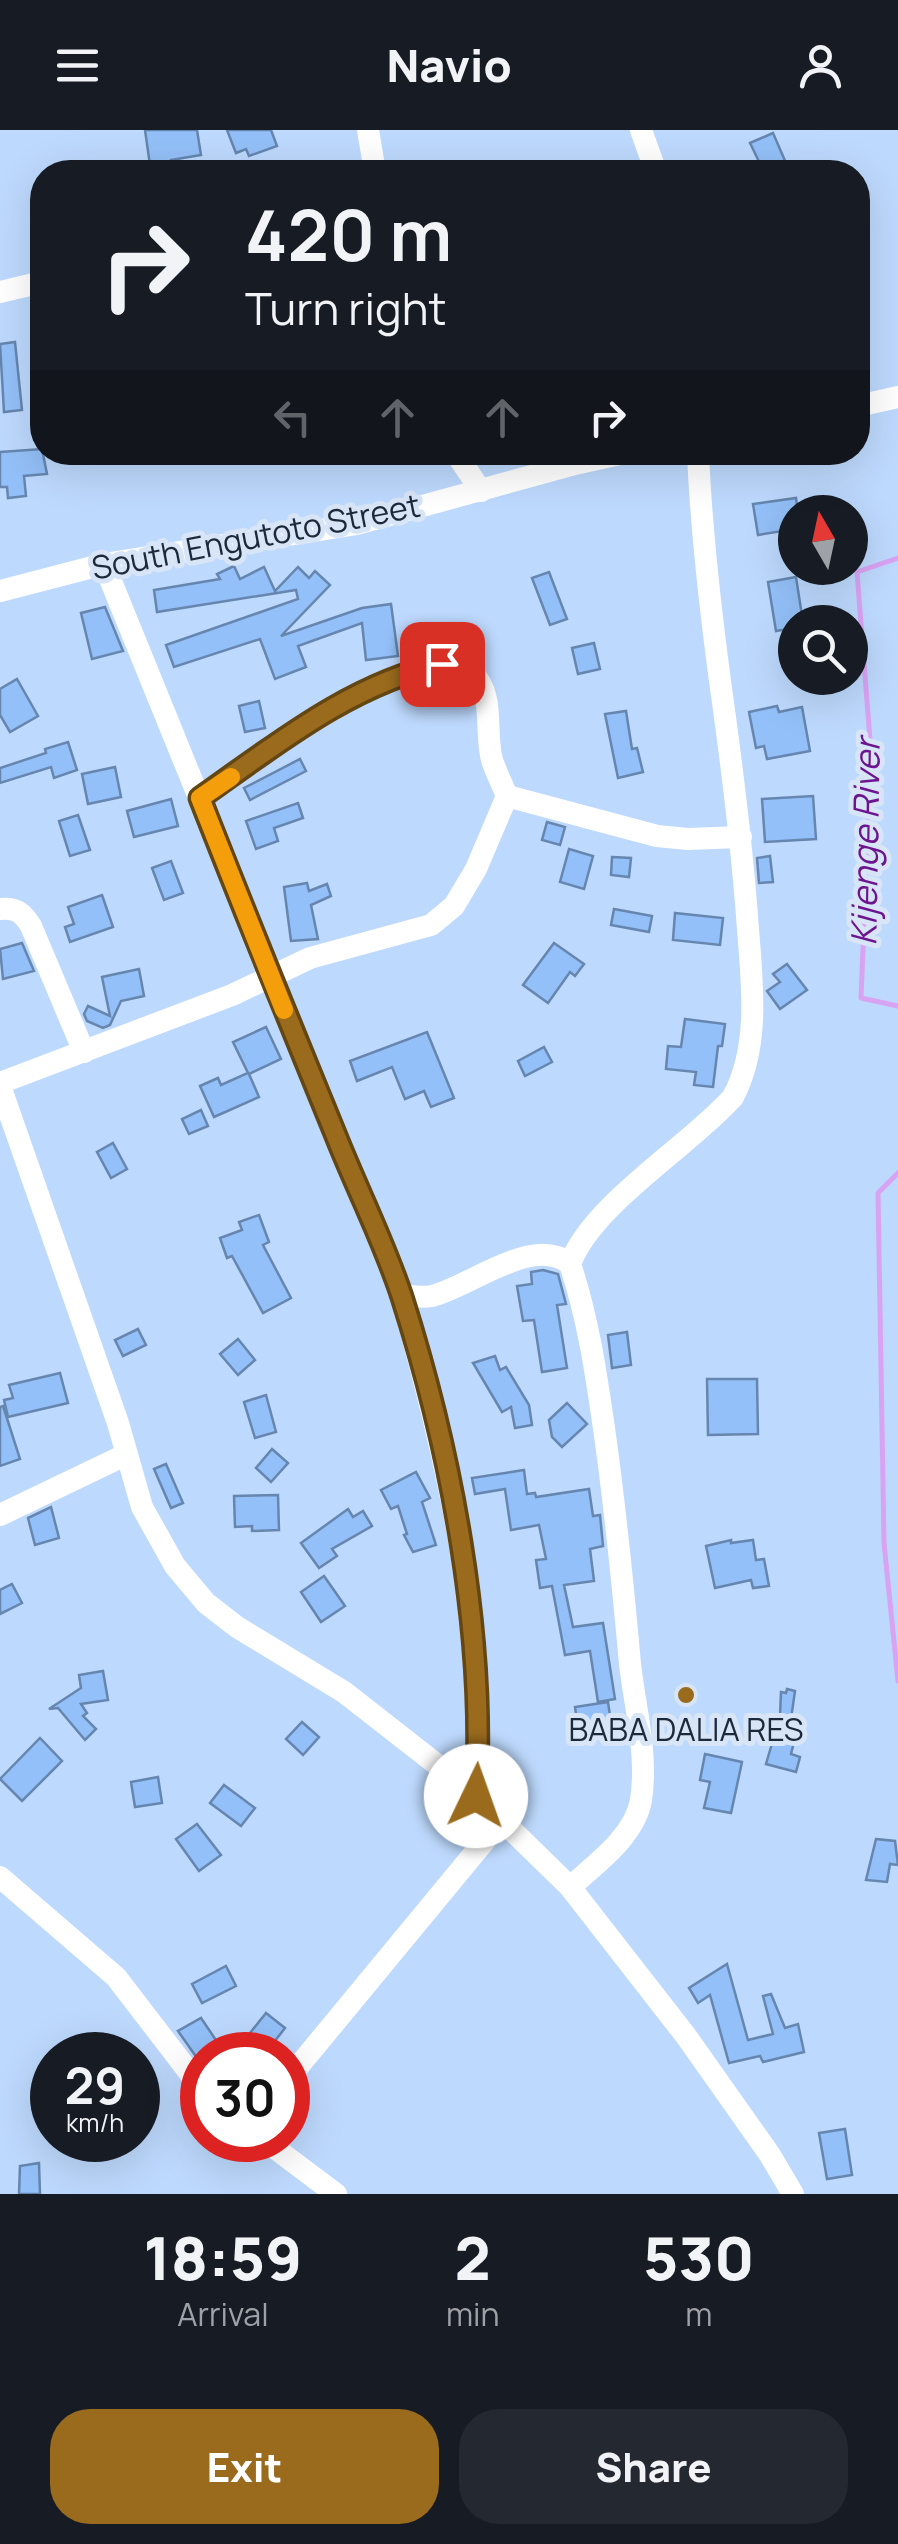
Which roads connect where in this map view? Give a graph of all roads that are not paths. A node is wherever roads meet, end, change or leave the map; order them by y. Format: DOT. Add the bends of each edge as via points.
graph roads {
  1 [pos="368,130"];
  2 [pos="642,130"];
  3 [pos="373,160"];
  4 [pos="652,160"];
  5 [pos="30,283"];
  6 [pos="1,287"];
  7 [pos="898,397"];
  8 [pos="870,403"];
  9 [pos="464,465"];
  10 [pos="571,465"];
  11 [pos="699,465"];
  12 [pos="480,491"];
  13 [pos="104,564"];
  14 [pos="0,591"];
  15 [pos="507,796"];
  16 [pos="200,798"];
  17 [pos="741,836"];
  18 [pos="0,909"];
  19 [pos="271,978"];
  20 [pos="84,1052"];
  21 [pos="0,1084"];
  22 [pos="570,1264"];
  23 [pos="401,1295"];
  24 [pos="125,1455"];
  25 [pos="0,1515"];
  26 [pos="476,1796"];
  27 [pos="501,1821"];
  28 [pos="0,1877"];
  29 [pos="570,1887"];
  30 [pos="310,2052"];
  31 [pos="180,2060"];
  32 [pos="291,2162"];
  33 [pos="328,2192"];
  34 [pos="793,2194"];
  1 -- 3 [label="street"];
  2 -- 4 [label="street"];
  5 -- 6 [label="street"];
  7 -- 8 [label="street"];
  9 -- 12 [label="street"];
  10 -- 12 [label="street, South Engutoto Street"];
  11 -- 17 [label="street"];
  12 -- 13 [label="street, South Engutoto Street" via="357,524"];
  13 -- 14 [label="street, South Engutoto Street"];
  13 -- 16 [label="street"];
  15 -- 16 [label="street" via="492,759 485,694 473,674 442,664 374,686"];
  15 -- 17 [label="street" via="657,836"];
  15 -- 19 [label="street" via="476,870 446,914 424,928 302,961"];
  16 -- 19 [label="street"];
  17 -- 22 [label="street" via="752,990 739,1086 606,1214"];
  18 -- 20 [label="street" via="13,909 31,926"];
  19 -- 20 [label="street"];
  19 -- 23 [label="street"];
  20 -- 21 [label="street"];
  21 -- 24 [label="street"];
  22 -- 23 [label="street" via="547,1253 431,1296"];
  22 -- 29 [label="street" via="586,1320 616,1514 642,1781 632,1824"];
  23 -- 26 [label="street" via="458,1522 480,1735"];
  24 -- 25 [label="street"];
  24 -- 26 [label="street" via="157,1539 206,1603 344,1692"];
  26 -- 27 [label="street"];
  27 -- 29 [label="street"];
  27 -- 30 [label="street"];
  28 -- 31 [label="street" via="116,1977"];
  29 -- 34 [label="street" via="686,2036"];
  32 -- 33 [label="street"];
}
